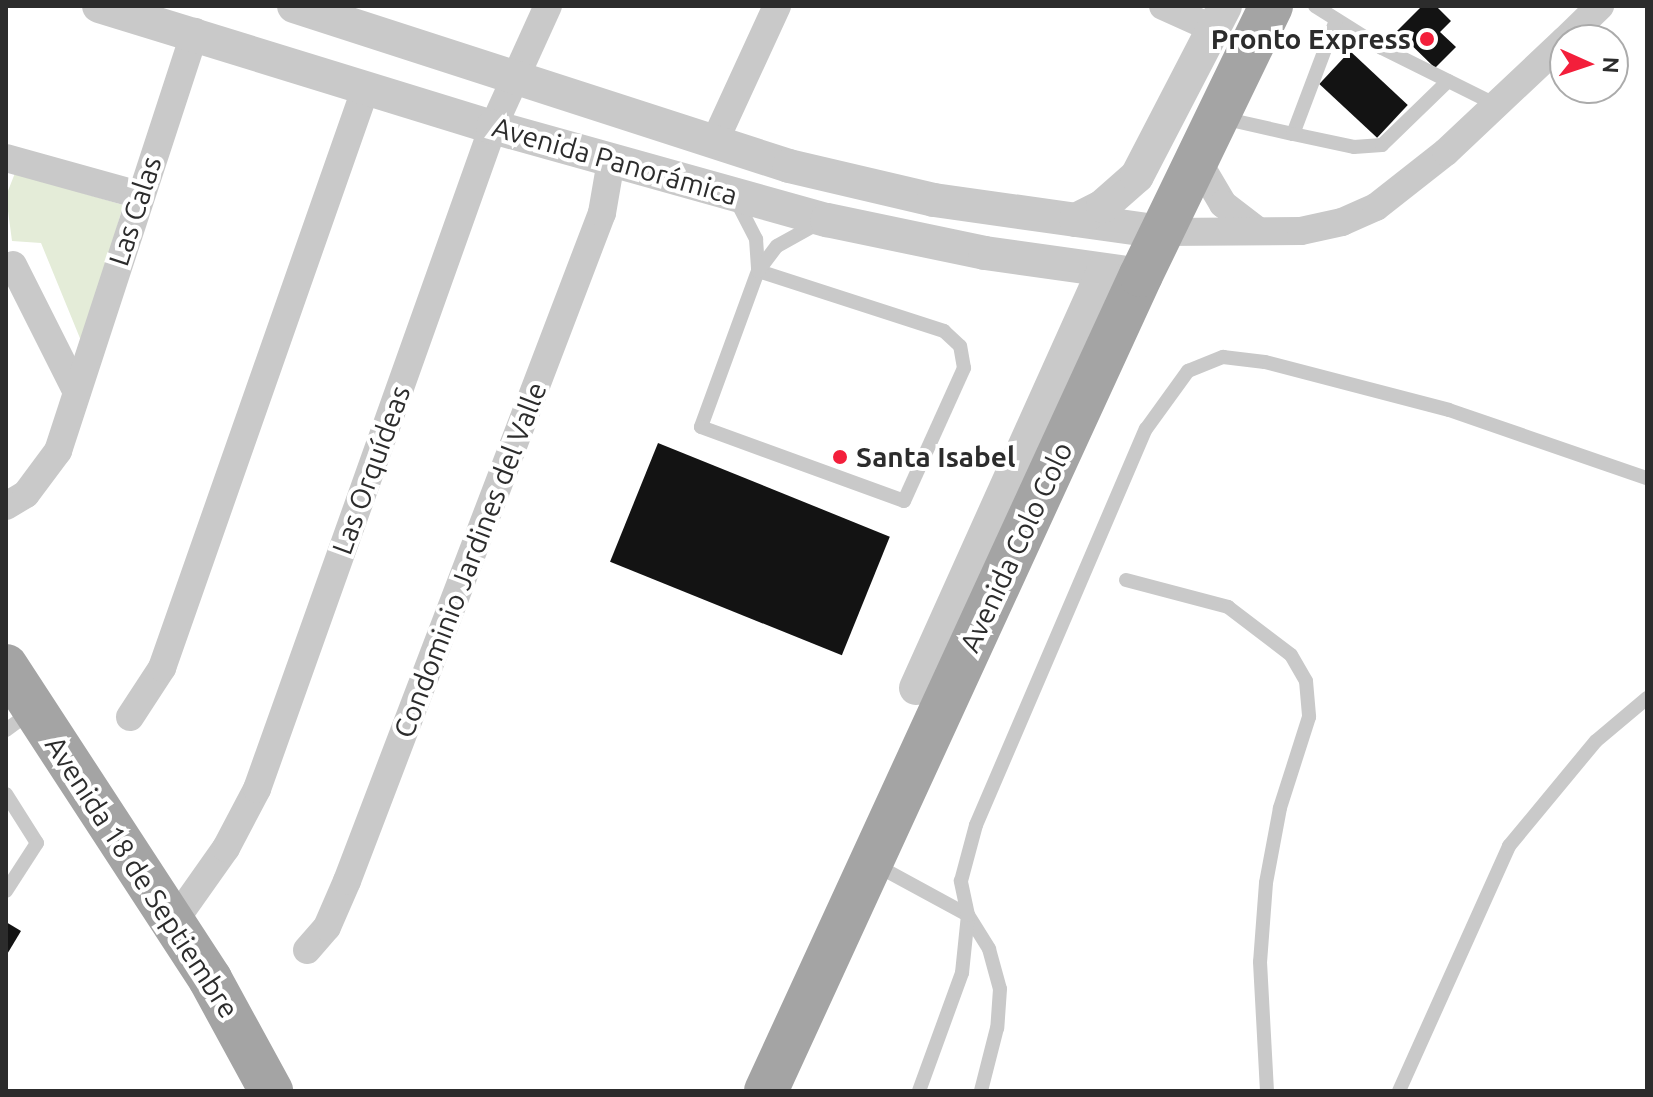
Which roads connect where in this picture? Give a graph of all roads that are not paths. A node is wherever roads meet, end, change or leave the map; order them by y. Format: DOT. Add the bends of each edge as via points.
graph roads {
  1 [pos="99,6"];
  2 [pos="294,6"];
  3 [pos="548,6"];
  4 [pos="777,6"];
  5 [pos="1163,6"];
  6 [pos="1271,6"];
  7 [pos="1315,6"];
  8 [pos="1600,6"];
  9 [pos="338,12"];
  10 [pos="1219,18"];
  11 [pos="1336,20"];
  12 [pos="1581,24"];
  13 [pos="195,32"];
  14 [pos="1549,55"];
  15 [pos="515,77"];
  16 [pos="1448,81"];
  17 [pos="366,87"];
  18 [pos="1497,105"];
  19 [pos="1218,117"];
  20 [pos="493,127"];
  21 [pos="1293,134"];
  22 [pos="714,143"];
  23 [pos="6,158"];
  24 [pos="1197,160"];
  25 [pos="611,161"];
  26 [pos="731,194"];
  27 [pos="139,195"];
  28 [pos="827,220"];
  29 [pos="1076,220"];
  30 [pos="1258,231"];
  31 [pos="1162,232"];
  32 [pos="13,265"];
  33 [pos="758,271"];
  34 [pos="1122,273"];
  35 [pos="77,392"];
  36 [pos="1647,478"];
  37 [pos="6,506"];
  38 [pos="1126,580"];
  39 [pos="916,688"];
  40 [pos="13,694"];
  41 [pos="1647,698"];
  42 [pos="130,717"];
  43 [pos="6,794"];
  44 [pos="870,862"];
  45 [pos="6,891"];
  46 [pos="968,915"];
  47 [pos="173,923"];
  48 [pos="307,950"];
  49 [pos="271,1091"];
  50 [pos="766,1091"];
  51 [pos="919,1091"];
  52 [pos="981,1091"];
  53 [pos="1267,1091"];
  54 [pos="1399,1091"];
  1 -- 13 [label="street, Avenida Panorámica"];
  2 -- 9 [label="street, Avenida Panorámica"];
  3 -- 15 [label="street, Las Orquídeas"];
  4 -- 22 [label="street"];
  5 -- 10 [label="street"];
  6 -- 19 [label="main road, Avenida Colo Colo"];
  7 -- 11 [label="lane"];
  8 -- 12 [label="street, Avenida Panorámica"];
  9 -- 15 [label="street, Avenida Panorámica"];
  10 -- 29 [label="street" via="1137,176 1103,206"];
  11 -- 16 [label="lane"];
  11 -- 21 [label="lane"];
  13 -- 17 [label="street, Avenida Panorámica"];
  13 -- 27 [label="street, Las Calas"];
  14 -- 18 [label="street, Avenida Panorámica"];
  15 -- 20 [label="street, Las Orquídeas"];
  15 -- 22 [label="street, Avenida Panorámica"];
  16 -- 18 [label="lane"];
  16 -- 21 [label="lane" via="1382,145 1354,147"];
  17 -- 20 [label="street, Avenida Panorámica"];
  17 -- 42 [label="street" via="162,668"];
  18 -- 30 [label="street, Avenida Panorámica" via="1376,207 1301,231"];
  19 -- 21 [label="lane"];
  19 -- 24 [label="main road, Avenida Colo Colo"];
  20 -- 25 [label="street, Avenida Panorámica"];
  20 -- 47 [label="street, Las Orquídeas" via="257,789 226,848"];
  22 -- 29 [label="street, Avenida Panorámica" via="878,189"];
  23 -- 27 [label="street"];
  24 -- 30 [label="street" via="1223,204"];
  24 -- 31 [label="main road, Avenida Colo Colo"];
  25 -- 26 [label="street, Avenida Panorámica"];
  25 -- 48 [label="street, Condominio Jardines del Valle" via="602,213 353,866 327,927"];
  26 -- 28 [label="street, Avenida Panorámica"];
  26 -- 33 [label="lane" via="748,216"];
  27 -- 35 [label="street, Las Calas"];
  28 -- 33 [label="lane" via="799,231"];
  28 -- 34 [label="street, Avenida Panorámica" via="985,253"];
  29 -- 31 [label="street, Avenida Panorámica"];
  30 -- 31 [label="street, Avenida Panorámica"];
  31 -- 34 [label="main road, Avenida Colo Colo"];
  32 -- 35 [label="street"];
  33 -- 33 [label="lane" via="944,331 960,346 964,368 904,501 701,427"];
  34 -- 39 [label="street, Avenida Colo Colo"];
  34 -- 44 [label="main road, Avenida Colo Colo"];
  35 -- 37 [label="street, Las Calas" via="58,451 26,494"];
  36 -- 46 [label="lane" via="1449,410 1265,362 1223,357 1188,371 1168,393 1140,442 976,825 961,881"];
  38 -- 53 [label="lane" via="1228,607 1291,655 1306,681 1309,717 1280,808 1266,883 1260,962"];
  40 -- 47 [label="main road, Avenida 18 de Septiembre"];
  41 -- 54 [label="lane" via="1596,741 1509,846"];
  43 -- 45 [label="lane" via="37,843"];
  44 -- 46 [label="lane"];
  44 -- 50 [label="main road, Avenida Colo Colo"];
  46 -- 51 [label="lane" via="962,973"];
  46 -- 52 [label="lane" via="989,949 1000,989 997,1028"];
  47 -- 49 [label="main road, Avenida 18 de Septiembre"];
}
